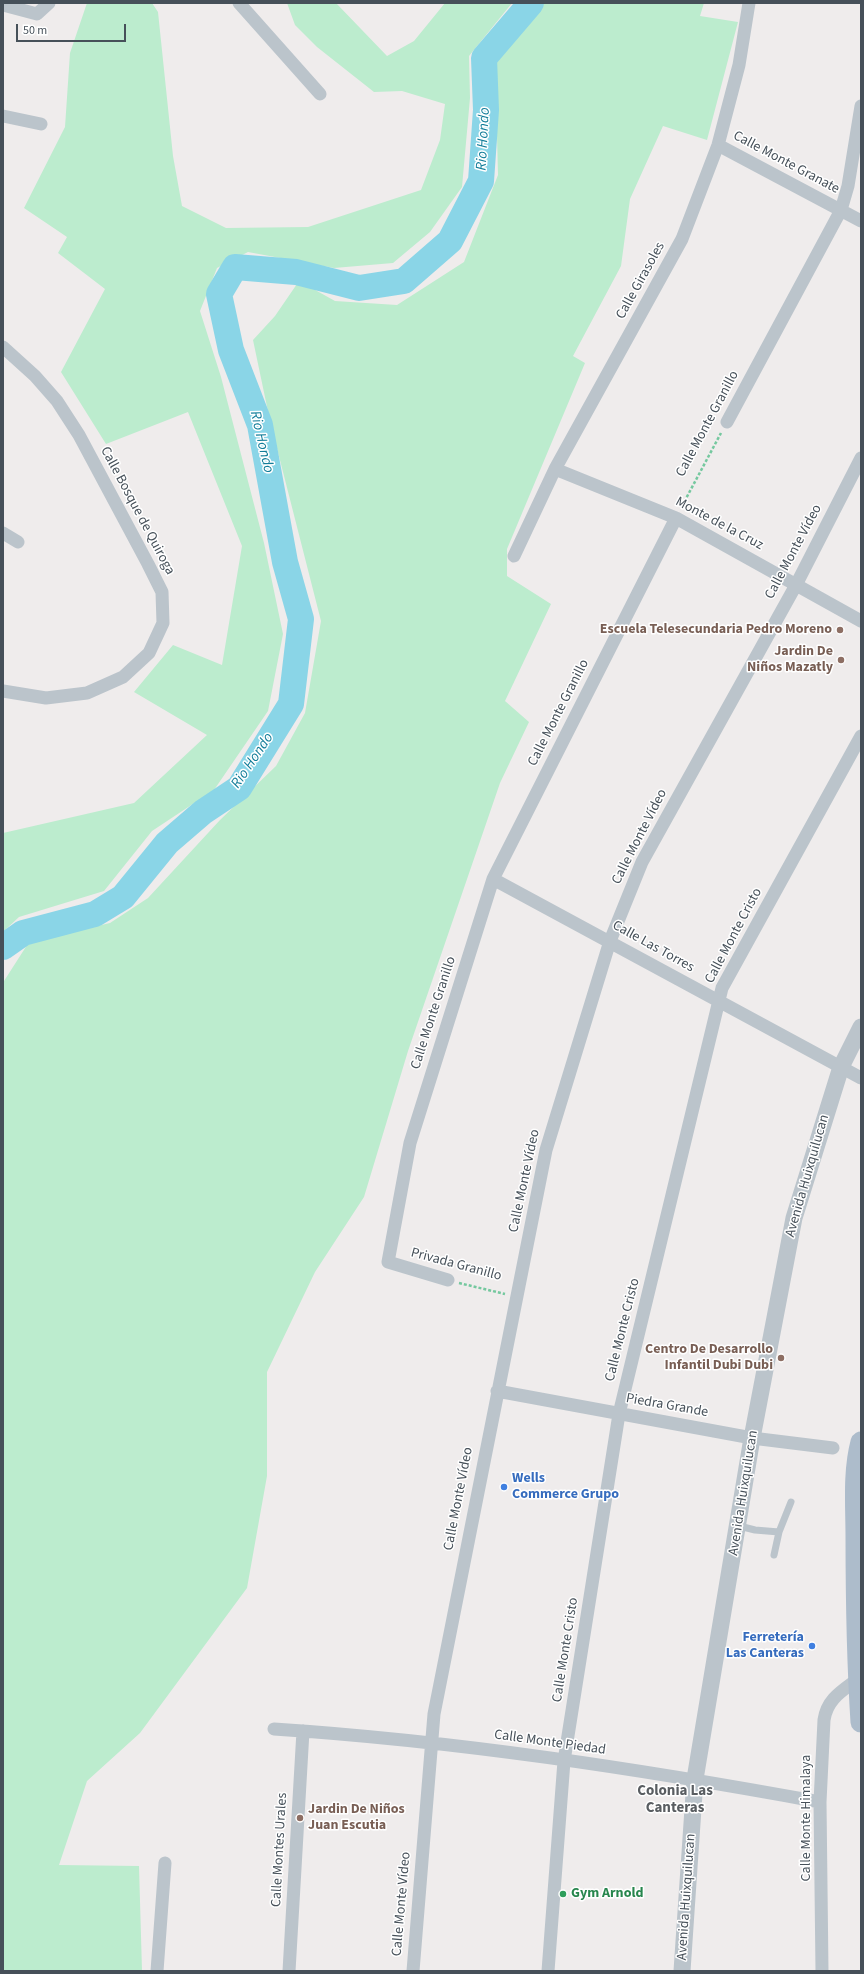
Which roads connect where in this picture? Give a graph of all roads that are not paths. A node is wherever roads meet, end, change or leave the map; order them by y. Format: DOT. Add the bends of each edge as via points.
graph roads {
  1 [pos="49,3"];
  2 [pos="239,3"];
  3 [pos="749,3"];
  4 [pos="3,4"];
  5 [pos="320,94"];
  6 [pos="861,106"];
  7 [pos="3,116"];
  8 [pos="41,124"];
  9 [pos="718,145"];
  10 [pos="841,210"];
  11 [pos="861,221"];
  12 [pos="3,347"];
  13 [pos="727,422"];
  14 [pos="861,458"];
  15 [pos="555,469"];
  16 [pos="676,518"];
  17 [pos="3,534"];
  18 [pos="18,542"];
  19 [pos="514,556"];
  20 [pos="796,585"];
  21 [pos="861,621"];
  22 [pos="3,691"];
  23 [pos="861,736"];
  24 [pos="493,878"];
  25 [pos="610,941"];
  26 [pos="720,1001"];
  27 [pos="861,1027"];
  28 [pos="841,1067"];
  29 [pos="861,1078"];
  30 [pos="388,1262"];
  31 [pos="448,1280"];
  32 [pos="497,1391"];
  33 [pos="619,1414"];
  34 [pos="752,1438"];
  35 [pos="861,1442"];
  36 [pos="833,1448"];
  37 [pos="791,1502"];
  38 [pos="739,1526"];
  39 [pos="779,1532"];
  40 [pos="774,1555"];
  41 [pos="858,1679"];
  42 [pos="861,1722"];
  43 [pos="274,1729"];
  44 [pos="303,1731"];
  45 [pos="431,1743"];
  46 [pos="564,1761"];
  47 [pos="695,1779"];
  48 [pos="820,1802"];
  49 [pos="165,1863"];
  50 [pos="157,1971"];
  51 [pos="289,1971"];
  52 [pos="412,1971"];
  53 [pos="548,1971"];
  54 [pos="682,1971"];
  55 [pos="822,1971"];
  1 -- 4 [label="street" via="37,14"];
  2 -- 5 [label="street"];
  3 -- 9 [label="street, Calle Girasoles" via="739,65"];
  6 -- 10 [label="street, Calle Monte Granillo" via="848,186"];
  7 -- 8 [label="street"];
  9 -- 10 [label="street, Calle Monte Granate"];
  9 -- 15 [label="street, Calle Girasoles" via="682,239"];
  10 -- 11 [label="street, Calle Monte Granate"];
  10 -- 13 [label="street, Calle Monte Granillo"];
  12 -- 22 [label="street, Calle Bosque de Quiroga" via="35,376 57,402 79,435 162,592 163,623 149,653 123,677 87,693 46,698"];
  14 -- 20 [label="street, Calle Monte Vídeo"];
  15 -- 16 [label="street, Monte de la Cruz"];
  15 -- 19 [label="street, Calle Girasoles"];
  16 -- 20 [label="street, Monte de la Cruz"];
  16 -- 24 [label="street, Calle Monte Granillo"];
  17 -- 18 [label="street"];
  20 -- 21 [label="street, Monte de la Cruz"];
  20 -- 25 [label="street, Calle Monte Vídeo" via="642,862"];
  23 -- 26 [label="street, Calle Monte Cristo" via="722,988"];
  24 -- 25 [label="street, Calle Las Torres"];
  24 -- 30 [label="street, Calle Monte Granillo" via="410,1142"];
  25 -- 26 [label="street, Calle Las Torres"];
  25 -- 32 [label="street, Calle Monte Vídeo" via="546,1150"];
  26 -- 28 [label="street, Calle Las Torres"];
  26 -- 33 [label="street, Calle Monte Cristo"];
  27 -- 28 [label="street, Avenida Huixquilucan"];
  28 -- 29 [label="street, Calle Las Torres"];
  28 -- 34 [label="street, Avenida Huixquilucan" via="794,1218"];
  30 -- 31 [label="street, Privada Granillo"];
  32 -- 33 [label="street, Piedra Grande"];
  32 -- 45 [label="street, Calle Monte Vídeo" via="434,1714"];
  33 -- 34 [label="street, Piedra Grande"];
  33 -- 46 [label="street, Calle Monte Cristo"];
  34 -- 36 [label="street, Piedra Grande"];
  34 -- 38 [label="street, Avenida Huixquilucan"];
  35 -- 41 [label="main road" via="858,1452 856,1504"];
  37 -- 39 [label="lane"];
  38 -- 39 [label="lane"];
  38 -- 47 [label="street, Avenida Huixquilucan"];
  39 -- 40 [label="lane"];
  41 -- 42 [label="main road"];
  41 -- 48 [label="street, Calle Monte Himalaya" via="833,1698 826,1713"];
  43 -- 44 [label="street, Calle Monte Piedad"];
  44 -- 45 [label="street, Calle Monte Piedad"];
  44 -- 51 [label="street, Calle Montes Urales"];
  45 -- 46 [label="street, Calle Monte Piedad"];
  45 -- 52 [label="street, Calle Monte Vídeo"];
  46 -- 47 [label="street, Calle Monte Piedad"];
  46 -- 53 [label="street, Calle Monte Cristo"];
  47 -- 48 [label="street, Calle Monte Piedad"];
  47 -- 54 [label="street, Avenida Huixquilucan"];
  48 -- 55 [label="street, Calle Monte Himalaya"];
  49 -- 50 [label="street"];
}
